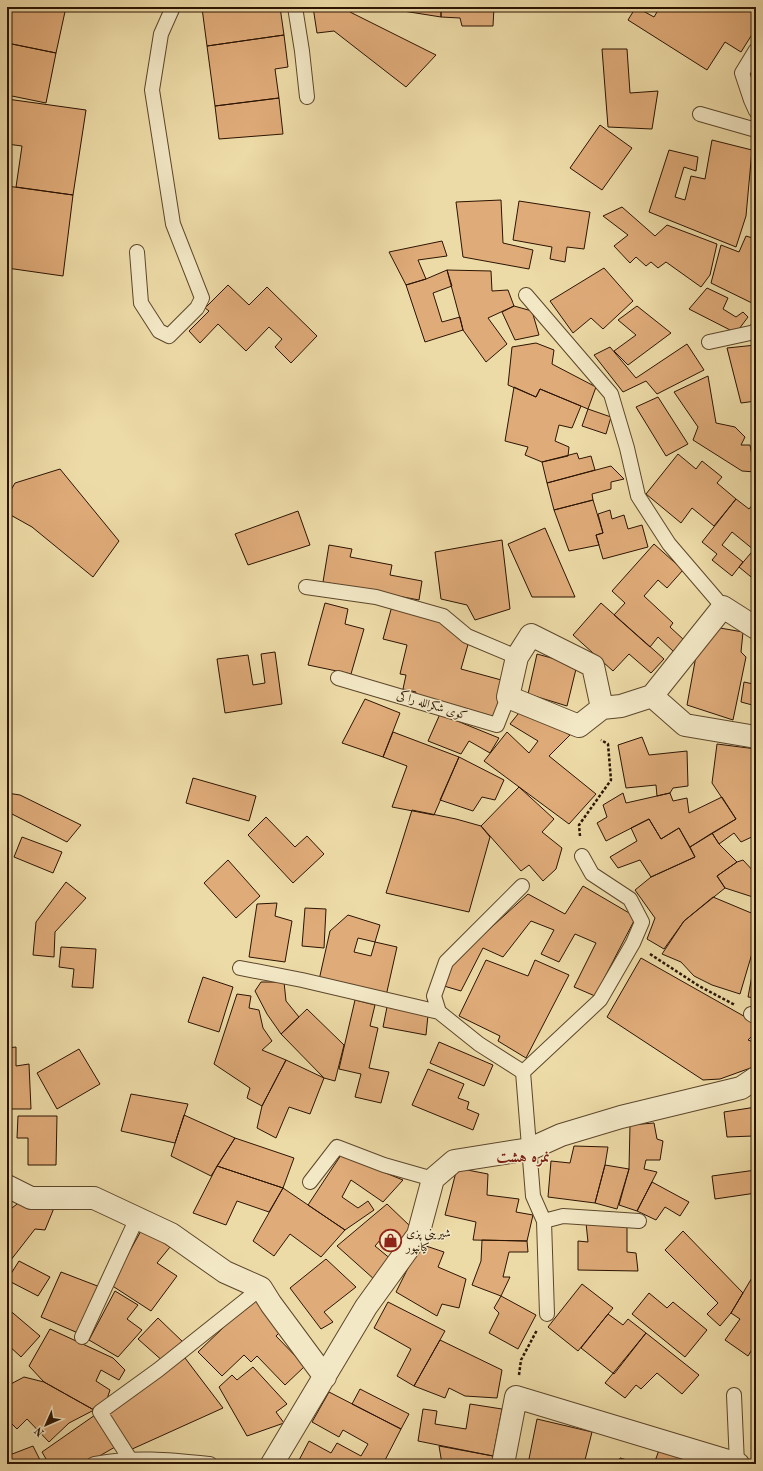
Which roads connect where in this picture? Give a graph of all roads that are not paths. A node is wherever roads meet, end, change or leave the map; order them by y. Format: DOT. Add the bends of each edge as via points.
graph roads {
  1 [pos="173,7"];
  2 [pos="295,7"];
  3 [pos="756,50"];
  4 [pos="307,97"];
  5 [pos="756,111"];
  6 [pos="700,114"];
  7 [pos="756,130"];
  8 [pos="137,252"];
  9 [pos="526,295"];
  10 [pos="756,330"];
  11 [pos="709,342"];
  12 [pos="306,588"];
  13 [pos="723,607"];
  14 [pos="756,628"];
  15 [pos="517,657"];
  16 [pos="338,678"];
  17 [pos="508,696"];
  18 [pos="652,696"];
  19 [pos="602,708"];
  20 [pos="756,737"];
  21 [pos="582,856"];
  22 [pos="522,886"];
  23 [pos="240,968"];
  24 [pos="439,1012"];
  25 [pos="523,1072"];
  26 [pos="756,1078"];
  27 [pos="530,1149"];
  28 [pos="433,1179"];
  29 [pos="310,1182"];
  30 [pos="7,1186"];
  31 [pos="137,1218"];
  32 [pos="544,1221"];
  33 [pos="639,1221"];
  34 [pos="261,1288"];
  35 [pos="547,1314"];
  36 [pos="82,1337"];
  37 [pos="325,1378"];
  38 [pos="734,1395"];
  39 [pos="130,1460"];
  40 [pos="94,1464"];
  41 [pos="210,1464"];
  42 [pos="272,1464"];
  43 [pos="503,1464"];
  44 [pos="738,1464"];
  1 -- 8 [label="lane" via="161,34 152,90 173,224 202,298 197,308 169,336 160,330 141,303"];
  2 -- 4 [label="lane"];
  3 -- 5 [label="lane" via="742,73"];
  6 -- 7 [label="lane"];
  9 -- 13 [label="lane" via="610,394 628,448 638,496 670,544"];
  10 -- 11 [label="lane"];
  12 -- 15 [label="lane" via="376,597 443,616 467,636"];
  13 -- 14 [label="street"];
  13 -- 18 [label="street"];
  15 -- 17 [label="street"];
  15 -- 19 [label="street" via="531,635 593,666"];
  16 -- 17 [label="lane, کوی شکرالله راکی" via="497,725"];
  17 -- 19 [label="street" via="579,726"];
  18 -- 19 [label="street" via="622,706"];
  18 -- 20 [label="street" via="685,725"];
  21 -- 25 [label="lane" via="592,874 630,899 642,922 633,943 600,1000"];
  22 -- 24 [label="lane" via="446,962 434,996"];
  23 -- 24 [label="lane"];
  24 -- 25 [label="lane" via="479,1044"];
  25 -- 27 [label="lane"];
  26 -- 27 [label="street" via="741,1088 621,1117 561,1135"];
  27 -- 28 [label="street" via="454,1161"];
  27 -- 32 [label="lane" via="533,1196"];
  28 -- 29 [label="lane" via="384,1165 338,1146"];
  28 -- 37 [label="street" via="418,1235 366,1307"];
  30 -- 31 [label="street" via="31,1198 94,1198"];
  31 -- 34 [label="street" via="171,1234 225,1272"];
  31 -- 36 [label="lane"];
  32 -- 33 [label="lane" via="563,1216"];
  32 -- 35 [label="lane"];
  34 -- 37 [label="street"];
  34 -- 39 [label="lane" via="158,1370 100,1412"];
  37 -- 42 [label="street"];
  38 -- 44 [label="lane"];
  39 -- 40 [label="lane"];
  39 -- 41 [label="lane" via="160,1459"];
  43 -- 44 [label="street" via="516,1397"];
}
